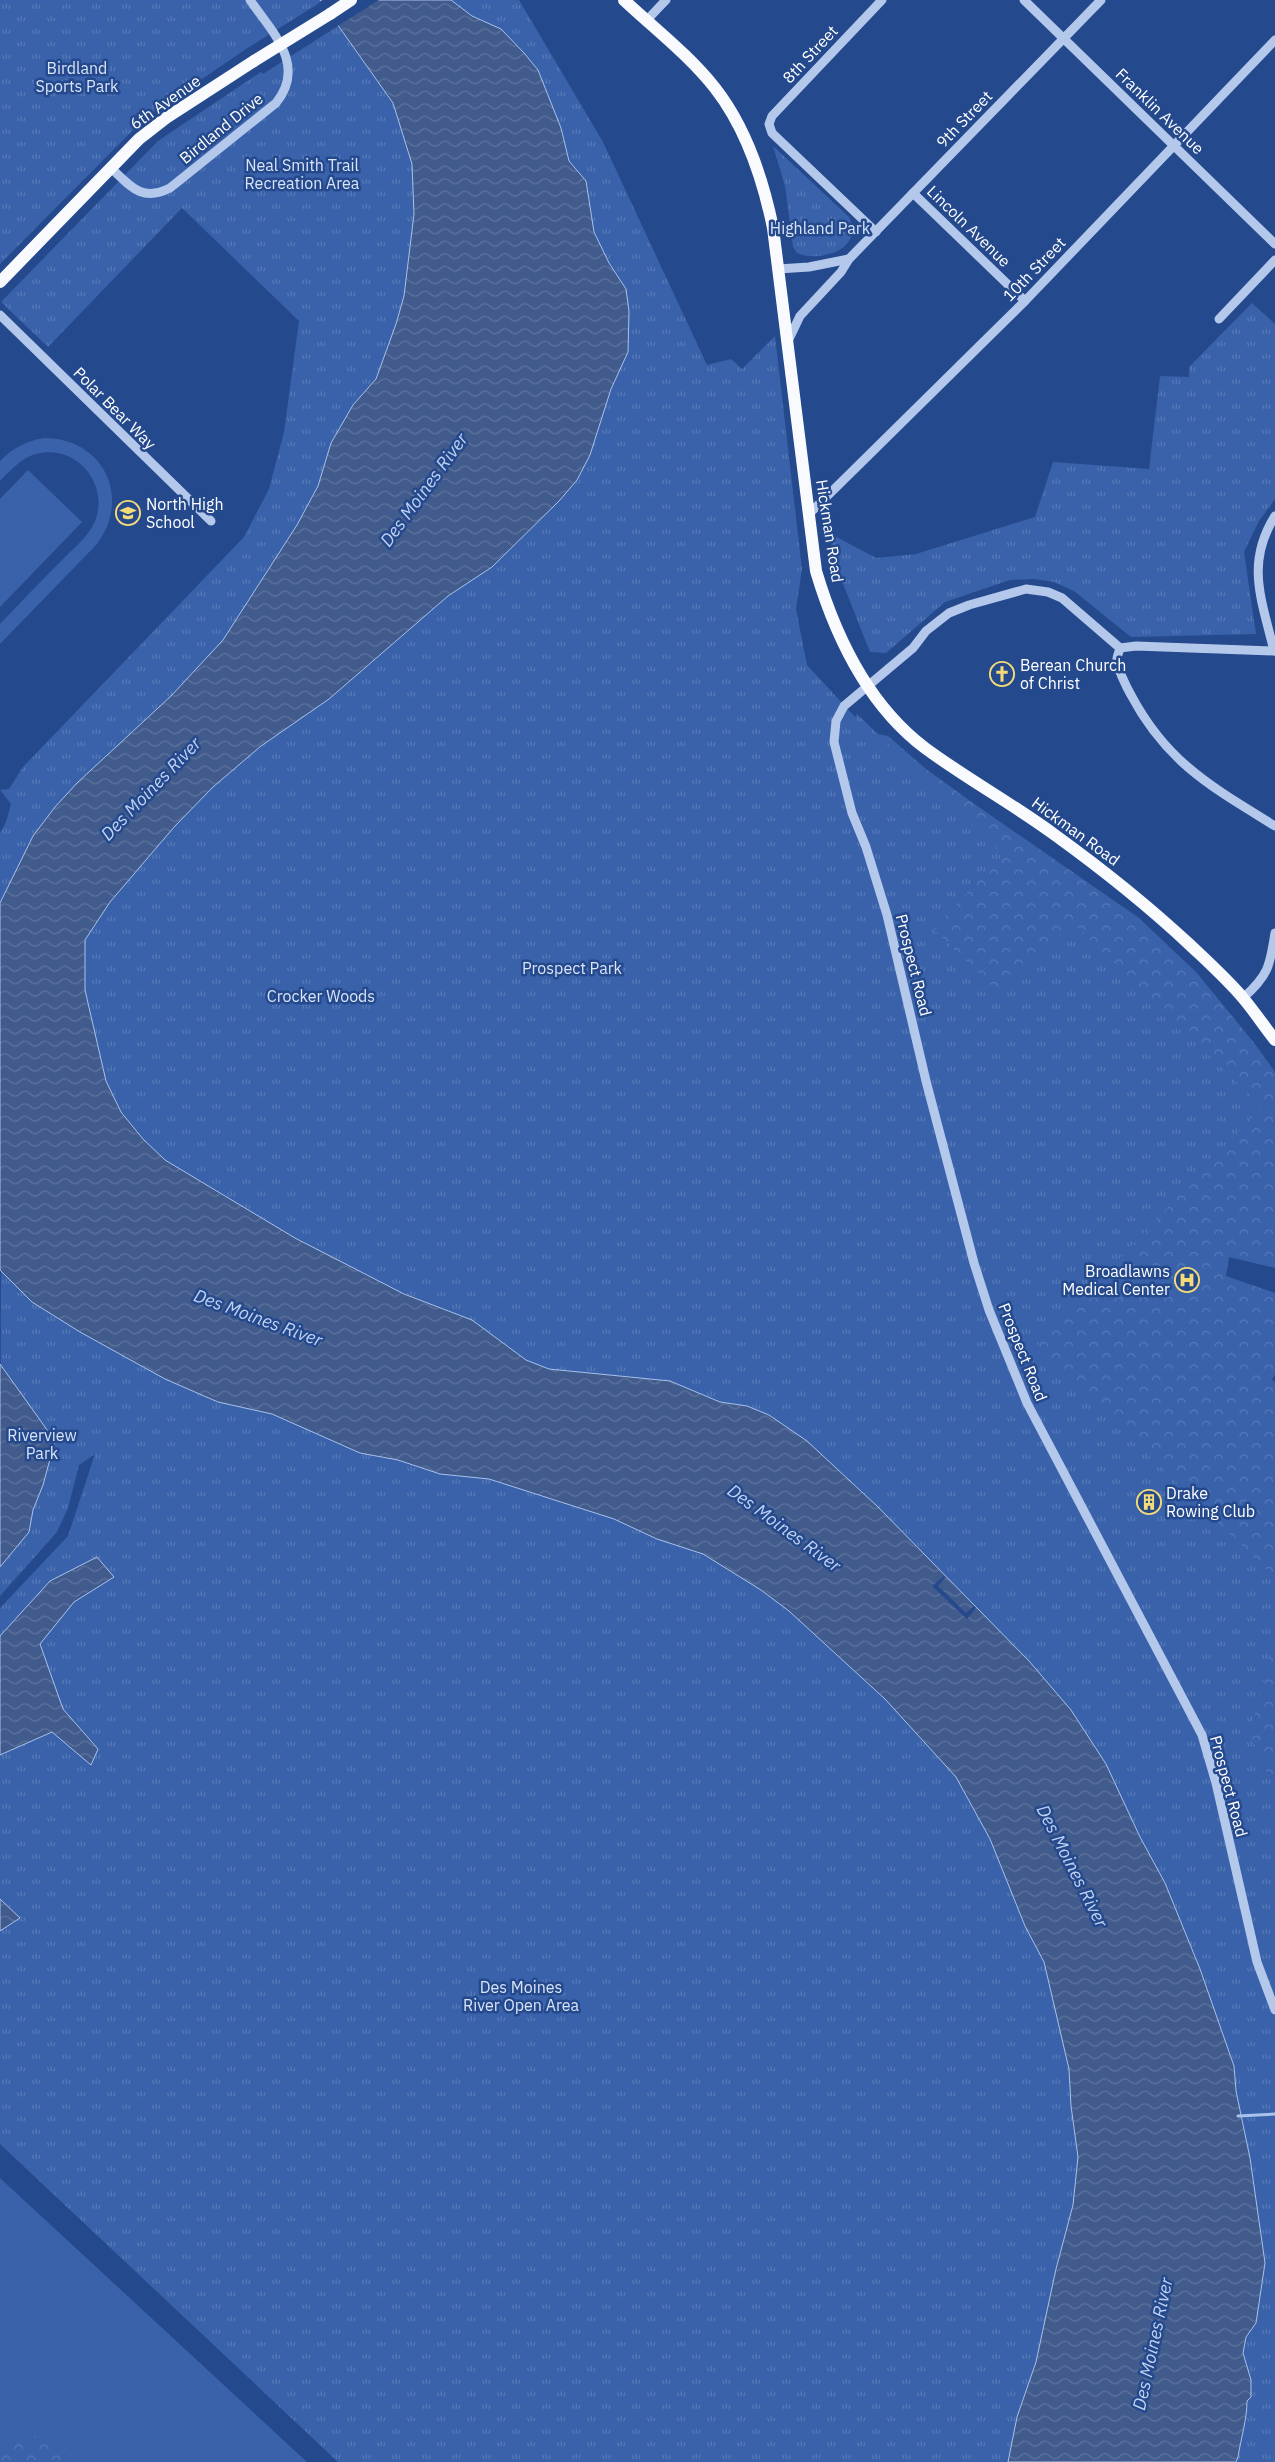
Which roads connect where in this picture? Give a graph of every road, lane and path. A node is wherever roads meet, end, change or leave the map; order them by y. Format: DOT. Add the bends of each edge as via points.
graph roads {
  1 [pos="250,0"];
  2 [pos="351,0"];
  3 [pos="624,0"];
  4 [pos="666,0"];
  5 [pos="882,0"];
  6 [pos="1024,0"];
  7 [pos="1101,0"];
  8 [pos="646,21"];
  9 [pos="1064,38"];
  10 [pos="1275,40"];
  11 [pos="1174,146"];
  12 [pos="111,168"];
  13 [pos="913,194"];
  14 [pos="876,232"];
  15 [pos="1275,244"];
  16 [pos="849,259"];
  17 [pos="1275,260"];
  18 [pos="778,269"];
  19 [pos="0,282"];
  20 [pos="1025,301"];
  21 [pos="0,315"];
  22 [pos="1219,319"];
  23 [pos="788,341"];
  24 [pos="809,514"];
  25 [pos="1275,516"];
  26 [pos="211,521"];
  27 [pos="1120,648"];
  28 [pos="1275,651"];
  29 [pos="867,686"];
  30 [pos="1275,826"];
  31 [pos="1275,933"];
  32 [pos="1243,998"];
  33 [pos="1275,1040"];
  34 [pos="1275,2010"];
  1 -- 12 [label="street, Birdland Drive" via="289,64 288,85 276,103 161,192 140,192"];
  2 -- 12 [label="main road, 6th Avenue, bridge" via="154,126"];
  3 -- 8 [label="main road, Hickman Road"];
  4 -- 8 [label="street"];
  5 -- 14 [label="street, 8th Street" via="772,116 769,124 772,133"];
  6 -- 9 [label="street, Franklin Avenue"];
  7 -- 9 [label="street, 9th Street"];
  8 -- 18 [label="main road, Hickman Road" via="716,89 750,146 765,190"];
  9 -- 11 [label="street, Franklin Avenue"];
  9 -- 13 [label="street, 9th Street"];
  10 -- 11 [label="street, 10th Street"];
  11 -- 15 [label="street, Franklin Avenue"];
  11 -- 20 [label="street, 10th Street"];
  12 -- 19 [label="main road, 6th Avenue"];
  13 -- 14 [label="street, 9th Street"];
  13 -- 20 [label="street, Lincoln Avenue"];
  14 -- 16 [label="street, 9th Street"];
  16 -- 18 [label="street"];
  16 -- 23 [label="street, 9th Street" via="800,316"];
  17 -- 22 [label="street"];
  18 -- 23 [label="main road, Hickman Road"];
  20 -- 24 [label="street, 10th Street"];
  21 -- 26 [label="street, Polar Bear Way"];
  23 -- 24 [label="main road, Hickman Road"];
  24 -- 29 [label="main road, Hickman Road" via="816,571 824,597 844,646"];
  25 -- 28 [label="street" via="1265,531 1257,566"];
  27 -- 28 [label="street"];
  27 -- 29 [label="street, Prospect Road" via="1062,598 1026,589 949,614"];
  27 -- 30 [label="street" via="1116,660 1129,690 1169,751 1203,781"];
  29 -- 32 [label="main road, Hickman Road" via="893,718 924,748 1054,834 1139,898"];
  29 -- 34 [label="street, Prospect Road" via="844,706 836,721 836,756 887,915 926,1081 974,1262 989,1310 1027,1403 1202,1735 1216,1782 1257,1962"];
  31 -- 32 [label="street" via="1270,966"];
  32 -- 33 [label="main road, Hickman Road"];
}
